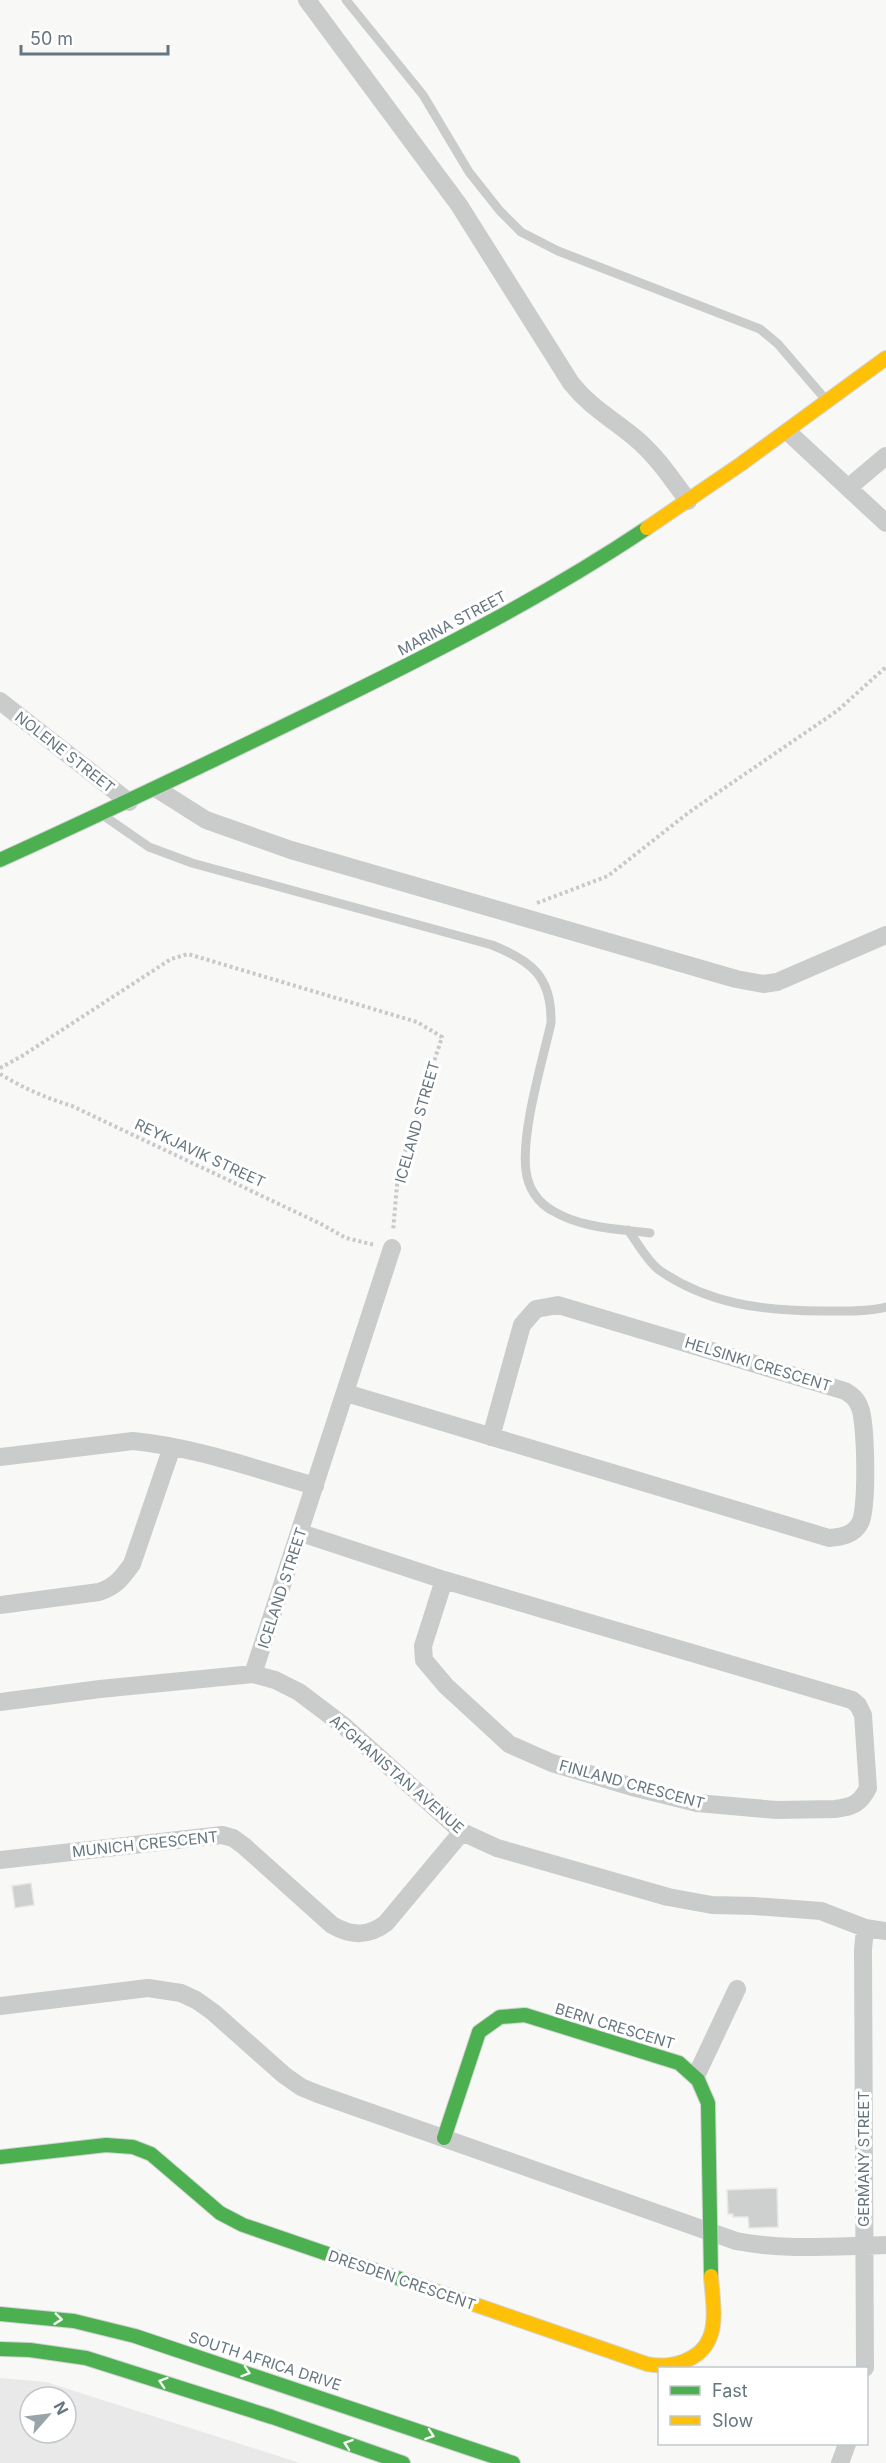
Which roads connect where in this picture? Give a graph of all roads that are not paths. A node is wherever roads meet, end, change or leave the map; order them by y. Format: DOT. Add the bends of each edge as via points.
graph roads {
  1 [pos="307,0"];
  2 [pos="346,0"];
  3 [pos="886,358"];
  4 [pos="827,402"];
  5 [pos="788,432"];
  6 [pos="886,456"];
  7 [pos="848,488"];
  8 [pos="688,501"];
  9 [pos="886,523"];
  10 [pos="0,701"];
  11 [pos="157,789"];
  12 [pos="129,802"];
  13 [pos="102,814"];
  14 [pos="0,860"];
  15 [pos="886,935"];
  16 [pos="628,1230"];
  17 [pos="650,1233"];
  18 [pos="392,1248"];
  19 [pos="886,1307"];
  20 [pos="346,1393"];
  21 [pos="491,1437"];
  22 [pos="172,1447"];
  23 [pos="0,1457"];
  24 [pos="315,1486"];
  25 [pos="301,1533"];
  26 [pos="444,1580"];
  27 [pos="0,1605"];
  28 [pos="253,1674"];
  29 [pos="0,1702"];
  30 [pos="462,1832"];
  31 [pos="0,1860"];
  32 [pos="865,1928"];
  33 [pos="886,1931"];
  34 [pos="737,1989"];
  35 [pos="0,2006"];
  36 [pos="696,2076"];
  37 [pos="444,2138"];
  38 [pos="0,2157"];
  39 [pos="711,2231"];
  40 [pos="886,2245"];
  41 [pos="863,2246"];
  42 [pos="0,2314"];
  43 [pos="0,2349"];
  44 [pos="865,2367"];
  45 [pos="847,2445"];
  46 [pos="404,2463"];
  47 [pos="513,2463"];
  48 [pos="840,2463"];
  1 -- 8 [label="street" via="459,205 571,383 591,405 644,445"];
  2 -- 4 [label="lane" via="423,95 470,172 521,232 566,254 760,329 778,344"];
  3 -- 4 [label="street, MARINA STREET"];
  4 -- 5 [label="street, MARINA STREET"];
  5 -- 7 [label="street"];
  5 -- 8 [label="street, MARINA STREET"];
  6 -- 7 [label="street"];
  7 -- 9 [label="street"];
  8 -- 11 [label="street, MARINA STREET" via="590,565 503,615"];
  10 -- 12 [label="street, NOLENE STREET"];
  11 -- 12 [label="street, MARINA STREET"];
  11 -- 15 [label="street" via="206,820 291,850 736,979 763,984 795,976"];
  12 -- 13 [label="street, MARINA STREET"];
  13 -- 14 [label="street, MARINA STREET"];
  13 -- 16 [label="lane" via="149,847 192,863 492,945 526,961 546,985 551,1008 525,1158 530,1185 543,1205 553,1212 583,1224"];
  16 -- 17 [label="lane"];
  16 -- 19 [label="lane" via="657,1269 701,1294 779,1311"];
  18 -- 20 [label="street, ICELAND STREET"];
  20 -- 21 [label="street, HELSINKI CRESCENT"];
  20 -- 24 [label="street, ICELAND STREET"];
  21 -- 21 [label="street, HELSINKI CRESCENT" via="829,1538 848,1535 864,1515 863,1418 855,1397 846,1390 558,1305 536,1309 522,1325"];
  22 -- 23 [label="street" via="133,1441"];
  22 -- 24 [label="street"];
  22 -- 27 [label="street" via="132,1564 121,1580 99,1592"];
  24 -- 25 [label="street, ICELAND STREET"];
  25 -- 26 [label="street, FINLAND CRESCENT"];
  25 -- 28 [label="street, ICELAND STREET"];
  26 -- 26 [label="street, FINLAND CRESCENT" via="852,1700 862,1715 868,1788 864,1796 852,1808 733,1808 636,1788 526,1753 509,1744 446,1686 424,1660 423,1646"];
  28 -- 29 [label="street, AFGHANISTAN AVENUE"];
  28 -- 30 [label="street, AFGHANISTAN AVENUE" via="299,1692 344,1726"];
  30 -- 31 [label="street, MUNICH CRESCENT" via="386,1923 358,1934 332,1925 244,1846 222,1835"];
  30 -- 32 [label="street, AFGHANISTAN AVENUE" via="497,1848 668,1897 712,1905 821,1911"];
  32 -- 33 [label="street, AFGHANISTAN AVENUE"];
  32 -- 41 [label="street, GERMANY STREET"];
  34 -- 36 [label="street"];
  35 -- 37 [label="street" via="148,1988 181,1993 213,2012 301,2087"];
  36 -- 37 [label="street, BERN CRESCENT" via="679,2063 525,2015 501,2016 479,2032"];
  36 -- 39 [label="street" via="708,2103"];
  37 -- 39 [label="street"];
  38 -- 39 [label="street, DRESDEN CRESCENT" via="106,2145 133,2147 151,2154 220,2213 243,2225 655,2366 683,2362 710,2338"];
  39 -- 41 [label="street" via="764,2246"];
  40 -- 41 [label="street"];
  41 -- 44 [label="street, GERMANY STREET"];
  42 -- 47 [label="street, SOUTH AFRICA DRIVE, one-way" via="74,2321 135,2336"];
  46 -- 43 [label="street, one-way" via="86,2358"];
  45 -- 48 [label="street"];
}
